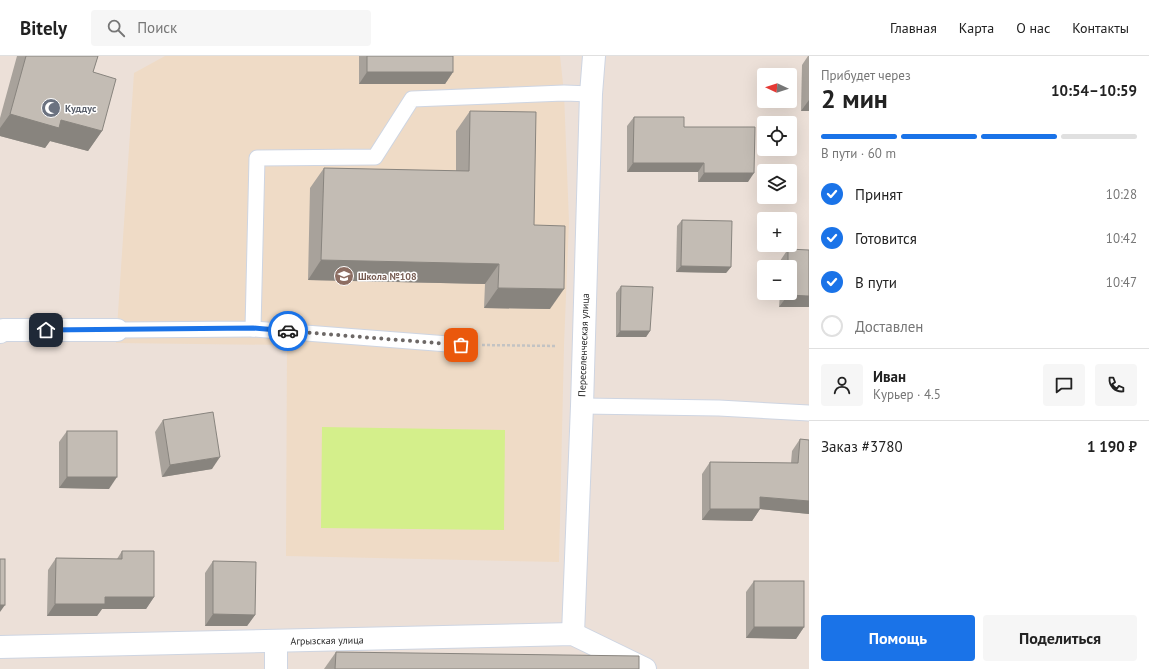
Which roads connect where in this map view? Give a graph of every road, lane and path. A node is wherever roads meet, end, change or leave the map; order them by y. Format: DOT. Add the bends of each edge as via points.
graph roads {
  1 [pos="594,56"];
  2 [pos="591,94"];
  3 [pos="253,328"];
  4 [pos="117,330"];
  5 [pos="0,332"];
  6 [pos="461,345"];
  7 [pos="583,348"];
  8 [pos="582,406"];
  9 [pos="809,413"];
  10 [pos="573,634"];
  11 [pos="276,641"];
  12 [pos="0,647"];
  13 [pos="276,669"];
  14 [pos="645,669"];
  1 -- 2 [label="street, Переселенческая улица"];
  2 -- 3 [label="lane" via="412,99 376,157 257,158"];
  2 -- 7 [label="street, Переселенческая улица"];
  3 -- 4 [label="lane"];
  3 -- 6 [label="lane"];
  4 -- 5 [label="street"];
  6 -- 7 [label="path"];
  7 -- 8 [label="street, Переселенческая улица"];
  8 -- 9 [label="lane" via="719,408"];
  8 -- 10 [label="street, Переселенческая улица"];
  10 -- 11 [label="street, Агрызская улица"];
  10 -- 14 [label="street, Агрызская улица"];
  11 -- 12 [label="street, Агрызская улица"];
  11 -- 13 [label="street"];
}
